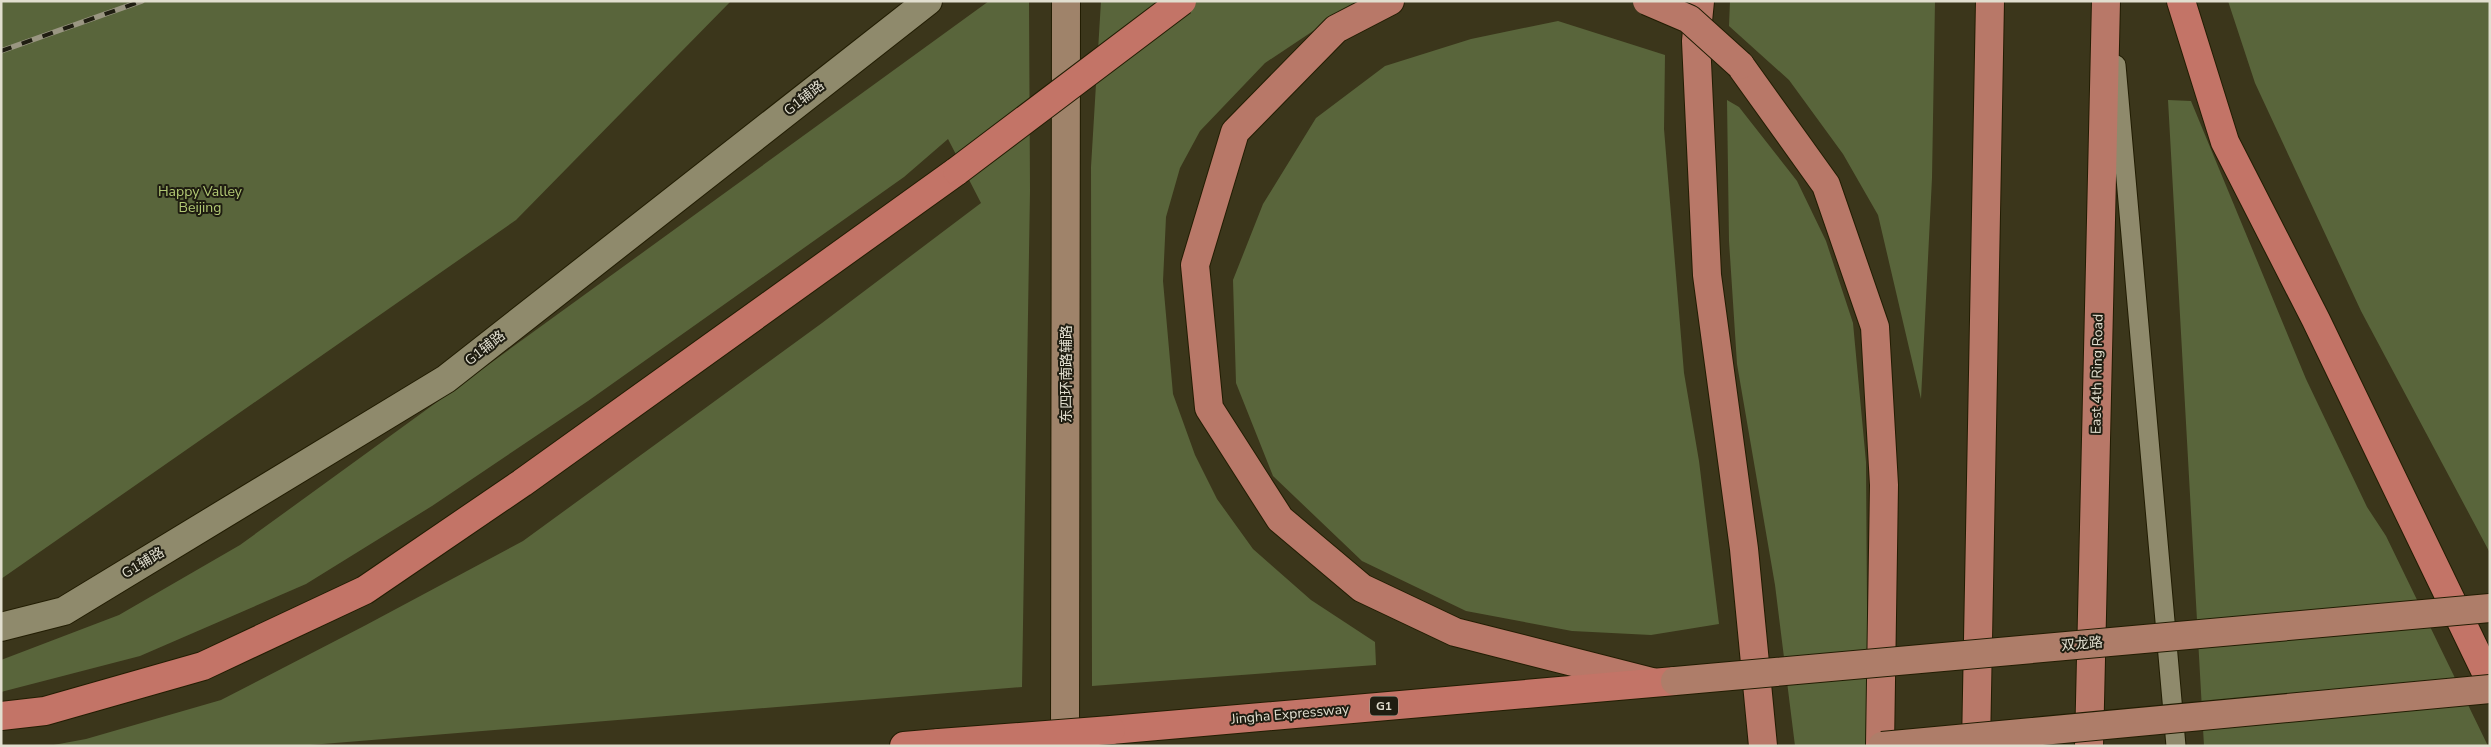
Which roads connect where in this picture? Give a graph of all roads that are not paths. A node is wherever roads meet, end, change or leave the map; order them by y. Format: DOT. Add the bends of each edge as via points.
graph roads {
  1 [pos="928,1"];
  2 [pos="1066,1"];
  3 [pos="1182,1"];
  4 [pos="1390,1"];
  5 [pos="1647,1"];
  6 [pos="1700,1"];
  7 [pos="1990,1"];
  8 [pos="2106,1"];
  9 [pos="2110,1"];
  10 [pos="2181,1"];
  11 [pos="2490,608"];
  12 [pos="1,627"];
  13 [pos="2490,681"];
  14 [pos="1665,682"];
  15 [pos="2490,689"];
  16 [pos="1,716"];
  17 [pos="904,746"];
  18 [pos="1065,746"];
  19 [pos="1763,746"];
  20 [pos="1881,746"];
  21 [pos="1976,746"];
  22 [pos="2088,746"];
  23 [pos="2176,746"];
  1 -- 12 [label="street, G1辅路" via="446,379 64,611"];
  2 -- 18 [label="main road, 东四环南路辅路"];
  3 -- 16 [label="highway, bridge" via="957,171 522,484 365,590 203,666 45,711"];
  4 -- 14 [label="highway" via="1336,28 1235,132 1195,264 1209,408 1280,519 1362,588 1455,632"];
  5 -- 20 [label="highway, bridge" via="1689,19 1740,65 1826,185 1875,327 1884,485"];
  6 -- 19 [label="highway" via="1696,41 1707,275 1744,549"];
  7 -- 21 [label="highway"];
  8 -- 22 [label="highway, East 4th Ring Road"];
  9 -- 23 [label="lane"];
  10 -- 13 [label="highway" via="2225,142 2316,320"];
  11 -- 14 [label="main road, 双龙路, bridge"];
  14 -- 17 [label="highway, Jingha Expressway / G1, bridge"];
  15 -- 20 [label="main road, bridge"];
}
